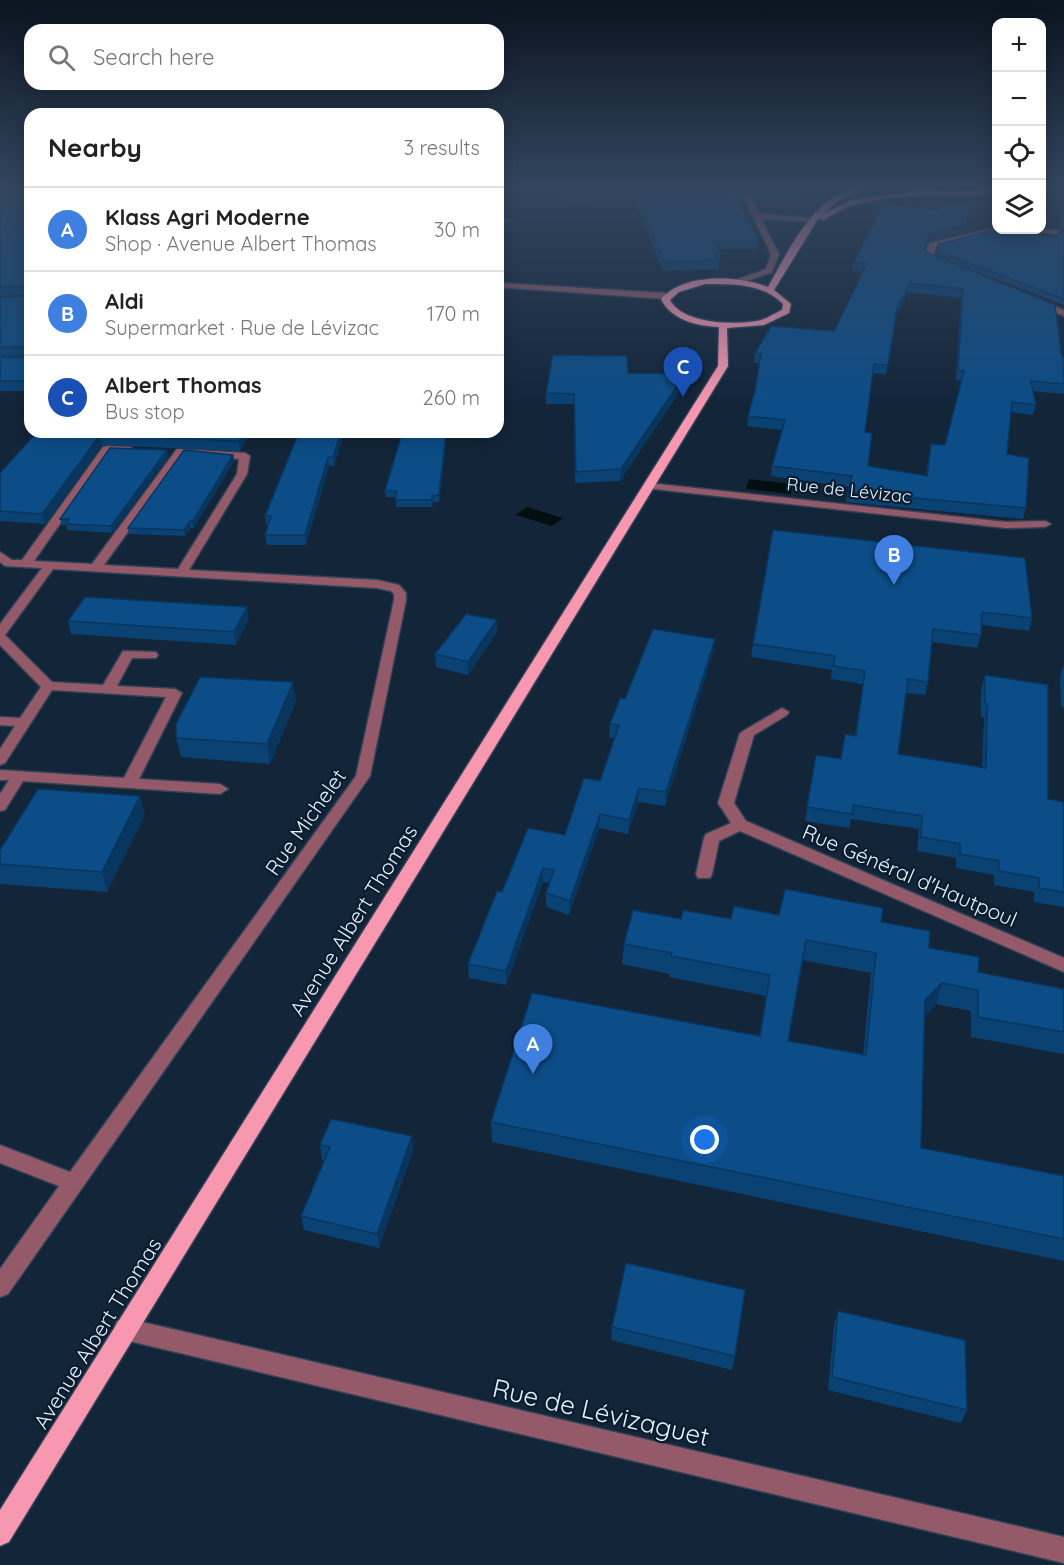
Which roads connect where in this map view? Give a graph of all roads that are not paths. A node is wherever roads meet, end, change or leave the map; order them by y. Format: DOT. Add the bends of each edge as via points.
graph roads {
  1 [pos="773,259"];
  2 [pos="788,259"];
  3 [pos="932,259"];
  4 [pos="957,269"];
  5 [pos="739,282"];
  6 [pos="504,285"];
  7 [pos="770,290"];
  8 [pos="665,296"];
  9 [pos="1032,300"];
  10 [pos="1064,306"];
  11 [pos="1054,309"];
  12 [pos="1064,313"];
  13 [pos="723,326"];
  14 [pos="138,450"];
  15 [pos="650,486"];
  16 [pos="1045,524"];
  17 [pos="0,556"];
  18 [pos="26,563"];
  19 [pos="51,564"];
  20 [pos="96,567"];
  21 [pos="182,572"];
  22 [pos="0,633"];
  23 [pos="0,638"];
  24 [pos="151,655"];
  25 [pos="48,686"];
  26 [pos="108,689"];
  27 [pos="782,712"];
  28 [pos="0,721"];
  29 [pos="24,722"];
  30 [pos="0,760"];
  31 [pos="0,775"];
  32 [pos="19,776"];
  33 [pos="129,783"];
  34 [pos="220,789"];
  35 [pos="0,806"];
  36 [pos="740,825"];
  37 [pos="704,874"];
  38 [pos="1064,965"];
  39 [pos="0,1154"];
  40 [pos="74,1183"];
  41 [pos="0,1287"];
  42 [pos="125,1329"];
  43 [pos="0,1533"];
  44 [pos="1064,1550"];
  1 -- 5 [label="street" via="769,270"];
  2 -- 7 [label="main road"];
  3 -- 4 [label="street"];
  5 -- 7 [label="main road"];
  5 -- 8 [label="main road" via="687,285"];
  6 -- 8 [label="street"];
  7 -- 13 [label="main road" via="781,296 787,304 786,311 763,322"];
  8 -- 13 [label="main road" via="665,307 681,317"];
  9 -- 11 [label="street"];
  10 -- 11 [label="street"];
  11 -- 12 [label="street"];
  13 -- 15 [label="main road, Avenue Albert Thomas" via="723,366"];
  14 -- 18 [label="street" via="107,449"];
  15 -- 16 [label="street, Rue de Lévizac" via="1006,525"];
  15 -- 42 [label="main road, Avenue Albert Thomas"];
  17 -- 18 [label="street, Rue Michelet" via="9,562"];
  18 -- 19 [label="street, Rue Michelet"];
  19 -- 20 [label="street, Rue Michelet"];
  19 -- 22 [label="street"];
  20 -- 21 [label="street, Rue Michelet"];
  20 -- 21 [label="street" via="175,451 246,456 242,474"];
  21 -- 40 [label="street, Rue Michelet" via="378,584 395,588 400,600 363,776"];
  23 -- 25 [label="street"];
  24 -- 26 [label="street" via="128,654"];
  25 -- 26 [label="street"];
  25 -- 29 [label="street"];
  26 -- 33 [label="street" via="175,693"];
  27 -- 36 [label="street" via="747,733 726,803"];
  28 -- 29 [label="street"];
  29 -- 30 [label="street"];
  31 -- 32 [label="street"];
  32 -- 33 [label="street"];
  32 -- 35 [label="street"];
  33 -- 34 [label="street"];
  36 -- 37 [label="street" via="712,838"];
  36 -- 38 [label="street, Rue Général d'Hautpoul"];
  39 -- 40 [label="street"];
  40 -- 41 [label="street, Rue Michelet"];
  42 -- 43 [label="main road, Avenue Albert Thomas"];
  42 -- 44 [label="street, Rue de Lévizaguet"];
}
